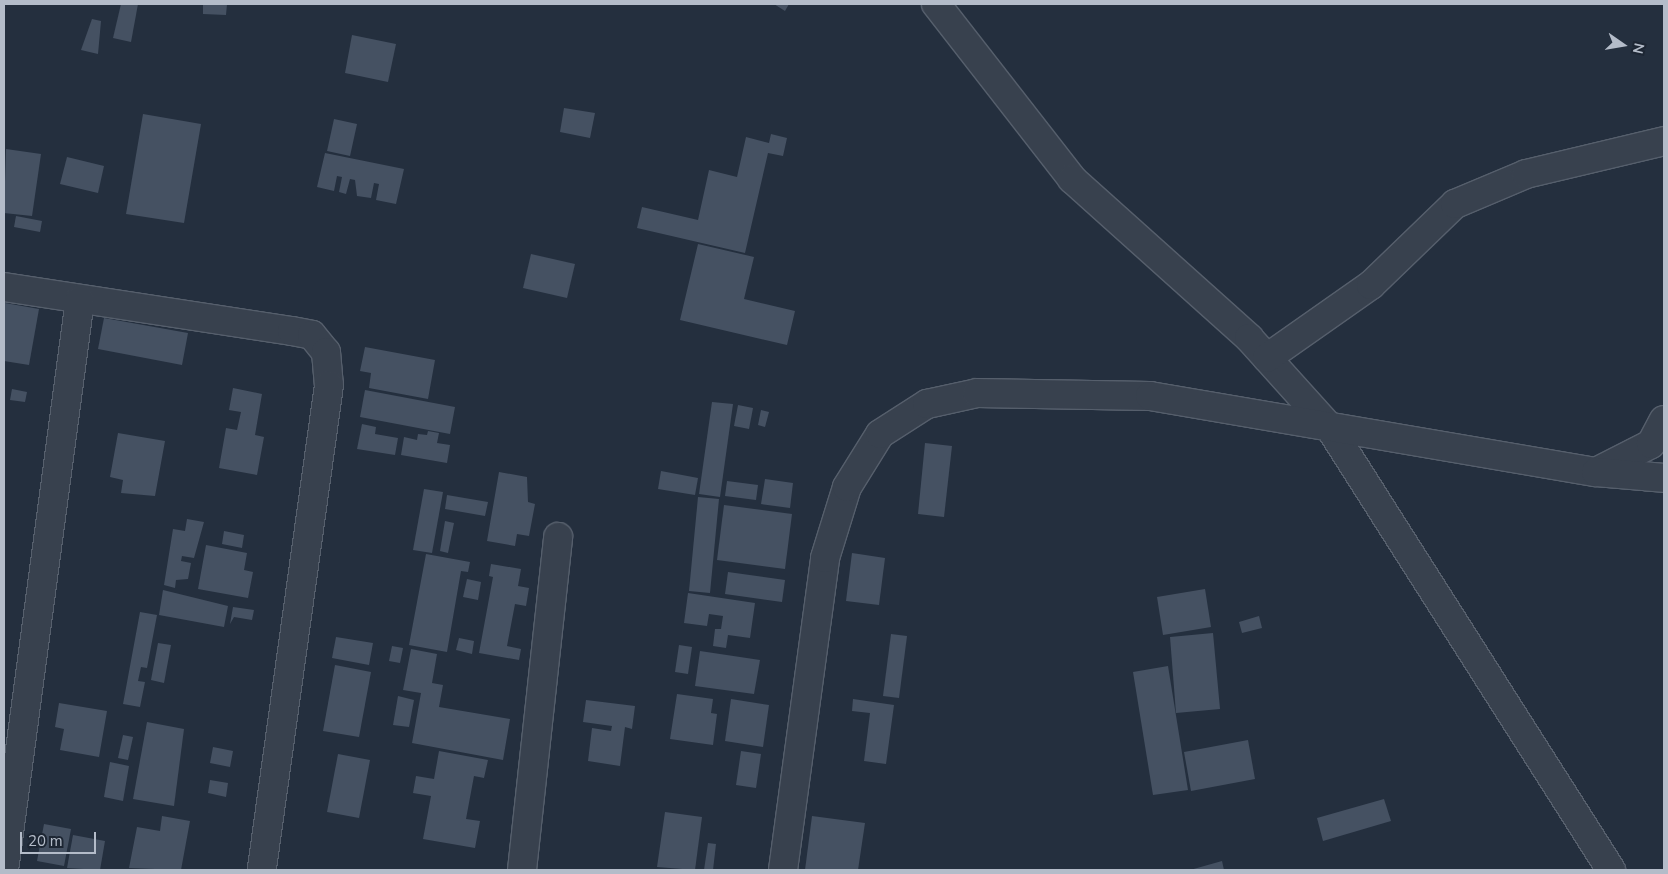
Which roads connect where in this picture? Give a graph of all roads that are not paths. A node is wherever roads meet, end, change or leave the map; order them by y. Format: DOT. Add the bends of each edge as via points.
graph roads {
  1 [pos="941,7"];
  2 [pos="1664,141"];
  3 [pos="4,287"];
  4 [pos="80,300"];
  5 [pos="1267,358"];
  6 [pos="1664,420"];
  7 [pos="1330,428"];
  8 [pos="1596,472"];
  9 [pos="1664,478"];
  10 [pos="558,537"];
  11 [pos="4,870"];
  12 [pos="262,870"];
  13 [pos="522,870"];
  14 [pos="782,870"];
  15 [pos="1610,870"];
  1 -- 5 [label="street" via="1072,180"];
  2 -- 5 [label="street" via="1526,174 1456,204 1371,285"];
  3 -- 4 [label="street"];
  4 -- 11 [label="street"];
  4 -- 12 [label="street" via="312,335 326,352 329,385"];
  5 -- 7 [label="street"];
  6 -- 8 [label="street" via="1651,444"];
  7 -- 8 [label="street"];
  7 -- 14 [label="street" via="1150,396 1036,392 976,393 927,404 880,434 846,487 825,558"];
  7 -- 15 [label="street"];
  8 -- 9 [label="street"];
  10 -- 13 [label="street"];
}
